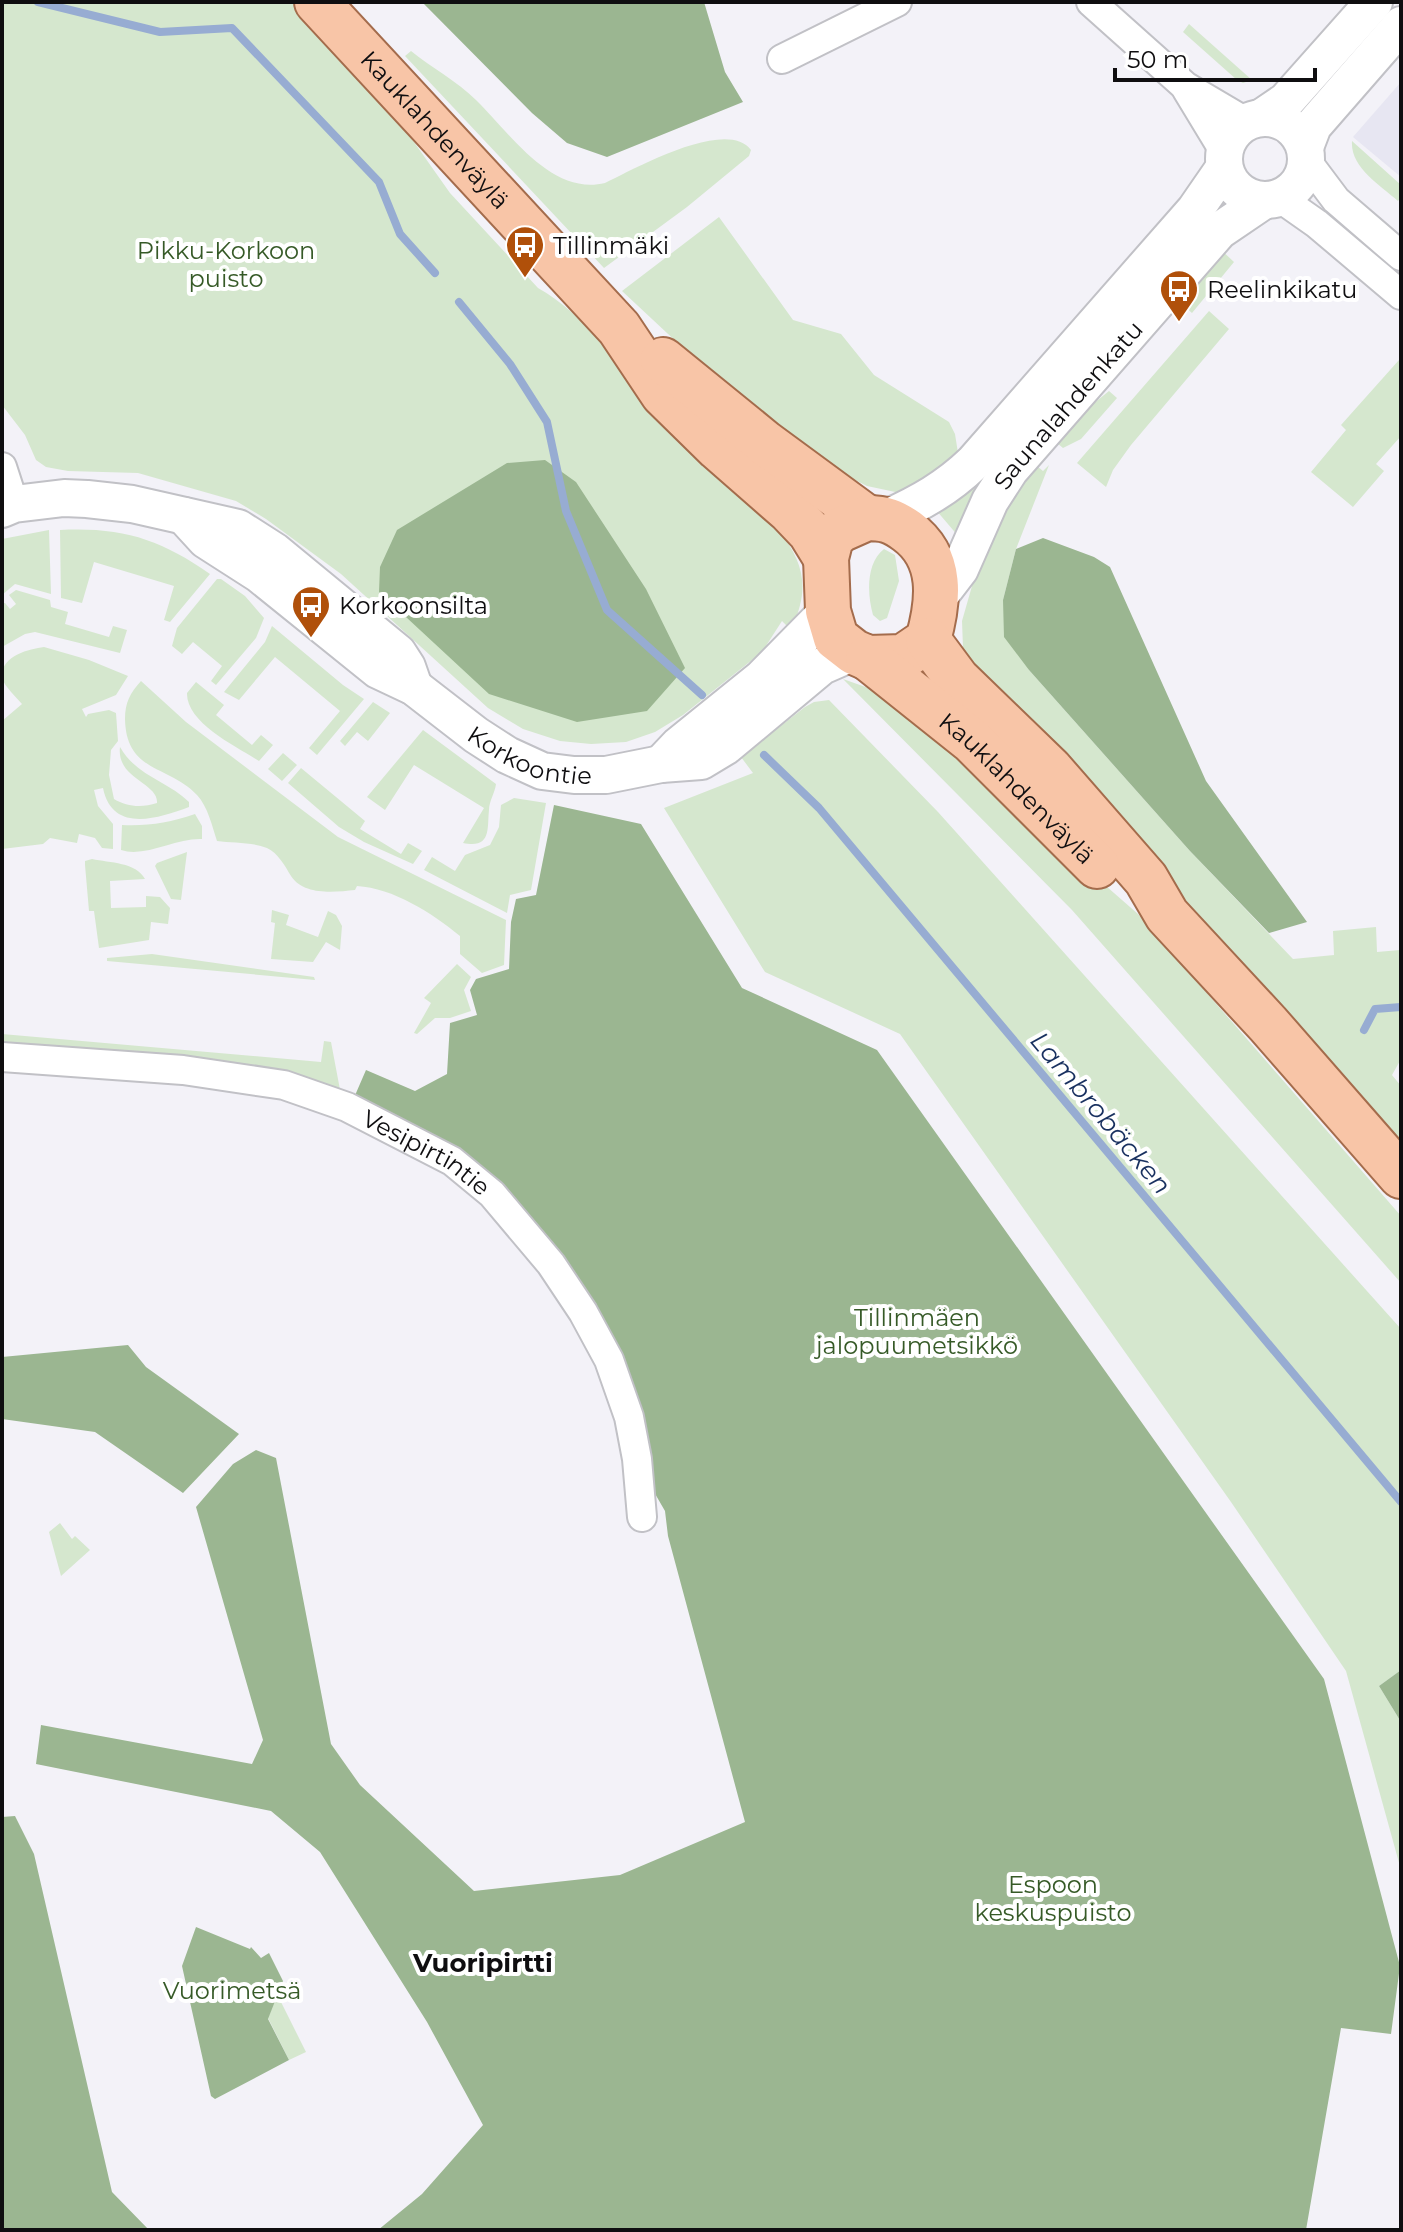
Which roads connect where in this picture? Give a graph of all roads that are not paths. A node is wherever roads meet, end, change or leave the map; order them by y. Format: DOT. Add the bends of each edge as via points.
graph roads {
  1 [pos="317,2"];
  2 [pos="897,2"];
  3 [pos="1091,2"];
  4 [pos="1374,2"];
  5 [pos="1401,25"];
  6 [pos="782,59"];
  7 [pos="1185,86"];
  8 [pos="1254,120"];
  9 [pos="1306,154"];
  10 [pos="1224,160"];
  11 [pos="1272,200"];
  12 [pos="1401,256"];
  13 [pos="1401,295"];
  14 [pos="619,328"];
  15 [pos="2,467"];
  16 [pos="8,507"];
  17 [pos="877,518"];
  18 [pos="826,558"];
  19 [pos="828,611"];
  20 [pos="933,619"];
  21 [pos="861,655"];
  22 [pos="661,764"];
  23 [pos="1167,915"];
  24 [pos="2,1057"];
  25 [pos="1401,1176"];
  26 [pos="642,1517"];
  1 -- 14 [label="main road, Kauklahdenväylä"];
  2 -- 6 [label="street"];
  3 -- 7 [label="street"];
  4 -- 8 [label="street" via="1286,101"];
  5 -- 9 [label="street" via="1313,126"];
  7 -- 8 [label="street"];
  7 -- 10 [label="street"];
  8 -- 9 [label="street" via="1275,119 1288,125"];
  8 -- 10 [label="street" via="1236,130"];
  9 -- 11 [label="street" via="1303,176 1294,189"];
  9 -- 12 [label="street" via="1336,200"];
  10 -- 11 [label="street" via="1228,179 1242,195"];
  10 -- 17 [label="street, Saunalahdenkatu" via="1195,210 973,463 930,498"];
  11 -- 13 [label="street" via="1317,224"];
  11 -- 20 [label="street, Saunalahdenkatu" via="1219,231 1010,470"];
  14 -- 17 [label="main road, Kauklahdenväylä" via="765,443"];
  14 -- 18 [label="main road, Kauklahdenväylä" via="663,394 790,511"];
  15 -- 16 [label="street"];
  16 -- 22 [label="street, Korkoontie" via="87,499 184,516 206,540 259,574 378,670 414,687 507,755 542,771 574,775 606,775"];
  17 -- 18 [label="main road" via="840,530 831,538"];
  17 -- 20 [label="main road" via="923,544 932,559"];
  18 -- 19 [label="main road"];
  19 -- 21 [label="main road" via="836,638"];
  19 -- 22 [label="street" via="762,678"];
  20 -- 21 [label="main road" via="903,657"];
  20 -- 23 [label="main road, Kauklahdenväylä" via="957,679 1050,769 1146,879"];
  21 -- 22 [label="street, Korkoontie" via="822,666 701,761"];
  21 -- 23 [label="main road, Kauklahdenväylä" via="972,741 1108,876"];
  23 -- 25 [label="main road, Kauklahdenväylä"];
  24 -- 26 [label="street, Vesipirtintie" via="183,1070 284,1085 347,1107 452,1161 492,1194 551,1264 609,1360 629,1417"];
}
